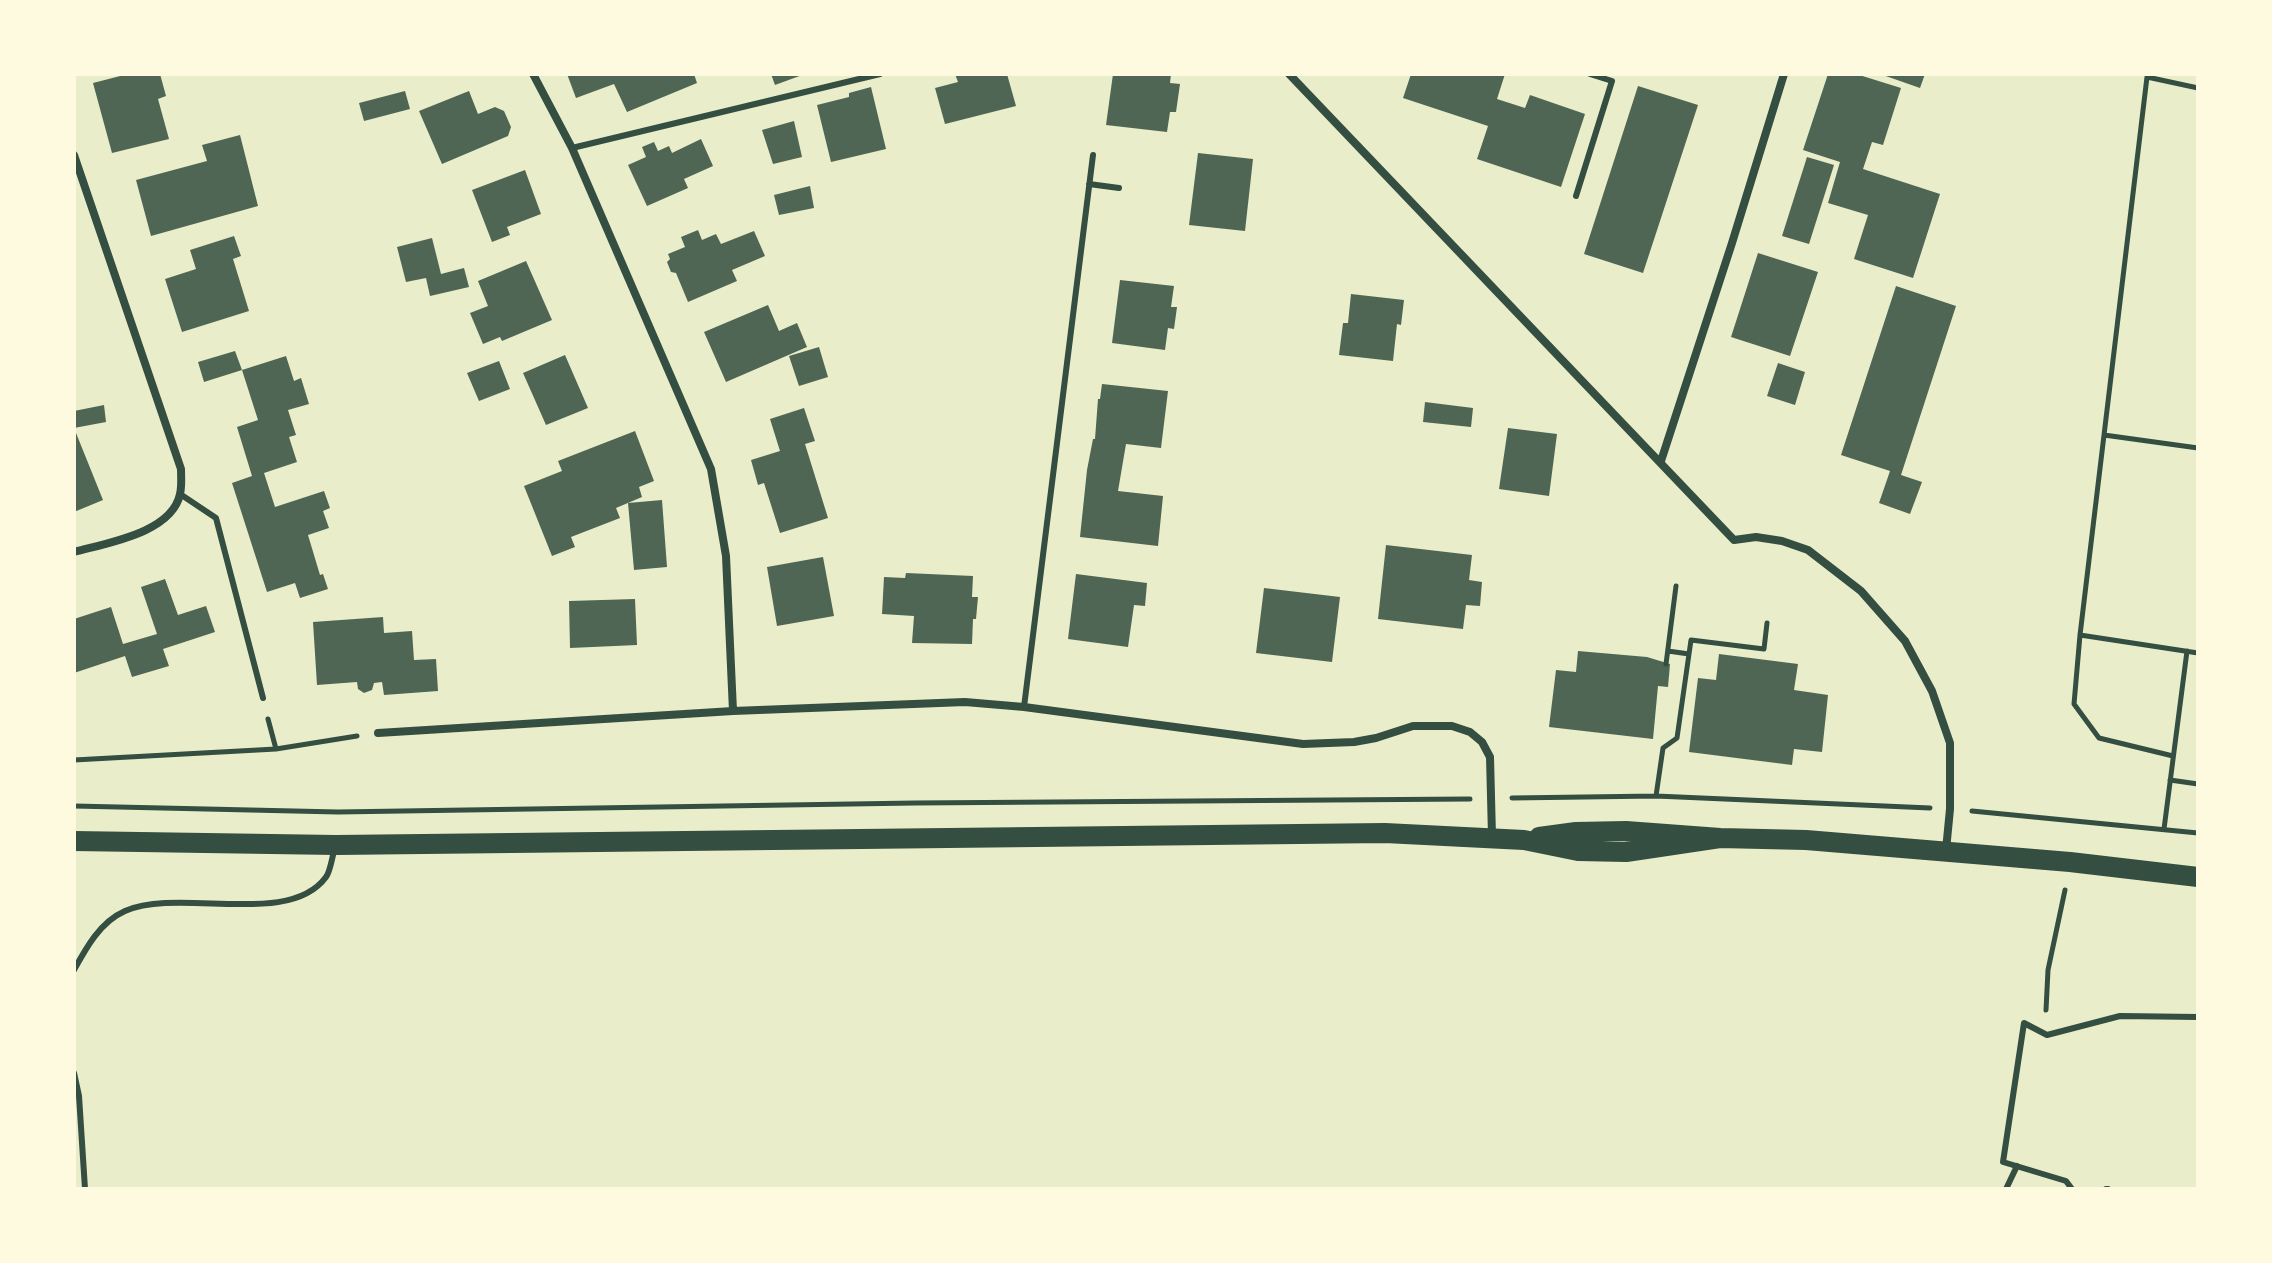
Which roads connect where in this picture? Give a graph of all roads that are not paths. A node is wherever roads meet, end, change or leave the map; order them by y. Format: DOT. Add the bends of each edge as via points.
graph roads {
  1 [pos="533,74"];
  2 [pos="880,74"];
  3 [pos="1289,74"];
  4 [pos="1590,74"];
  5 [pos="1784,74"];
  6 [pos="572,148"];
  7 [pos="74,155"];
  8 [pos="1093,155"];
  9 [pos="1089,184"];
  10 [pos="1119,188"];
  11 [pos="1576,196"];
  12 [pos="1661,461"];
  13 [pos="180,494"];
  14 [pos="74,552"];
  15 [pos="263,698"];
  16 [pos="1024,707"];
  17 [pos="733,711"];
  18 [pos="378,733"];
  19 [pos="1492,837"];
  20 [pos="74,841"];
  21 [pos="336,845"];
  22 [pos="1946,850"];
  23 [pos="2198,877"];
  24 [pos="74,970"];
  25 [pos="2198,1017"];
  26 [pos="74,1073"];
  27 [pos="2017,1166"];
  28 [pos="85,1189"];
  29 [pos="2006,1189"];
  30 [pos="2072,1189"];
  1 -- 6 [label="street"];
  2 -- 6 [label="lane"];
  3 -- 12 [label="street"];
  4 -- 11 [label="lane" via="1612,81"];
  5 -- 12 [label="street"];
  6 -- 17 [label="street" via="711,469 726,556"];
  7 -- 13 [label="street" via="181,469"];
  8 -- 9 [label="lane"];
  9 -- 10 [label="lane"];
  9 -- 16 [label="lane"];
  12 -- 22 [label="street" via="1734,540 1756,537 1808,550 1861,591 1905,641 1932,691 1950,743"];
  13 -- 14 [label="street" via="175,508 151,529"];
  13 -- 15 [label="lane" via="216,518"];
  16 -- 17 [label="street" via="965,702"];
  16 -- 19 [label="street" via="1303,744 1376,738 1413,726 1452,726 1470,732 1490,757"];
  17 -- 18 [label="street"];
  19 -- 21 [label="main road" via="1385,833"];
  19 -- 22 [label="main road" via="1578,851 1626,852 1720,838"];
  20 -- 21 [label="main road"];
  21 -- 24 [label="lane" via="326,876 302,896 268,904 164,902 124,911 91,938"];
  22 -- 23 [label="main road"];
  25 -- 27 [label="lane" via="2120,1016 2047,1035 2024,1023 2003,1162"];
  26 -- 28 [label="lane"];
  27 -- 29 [label="lane"];
  27 -- 30 [label="lane" via="2066,1181"];
}
